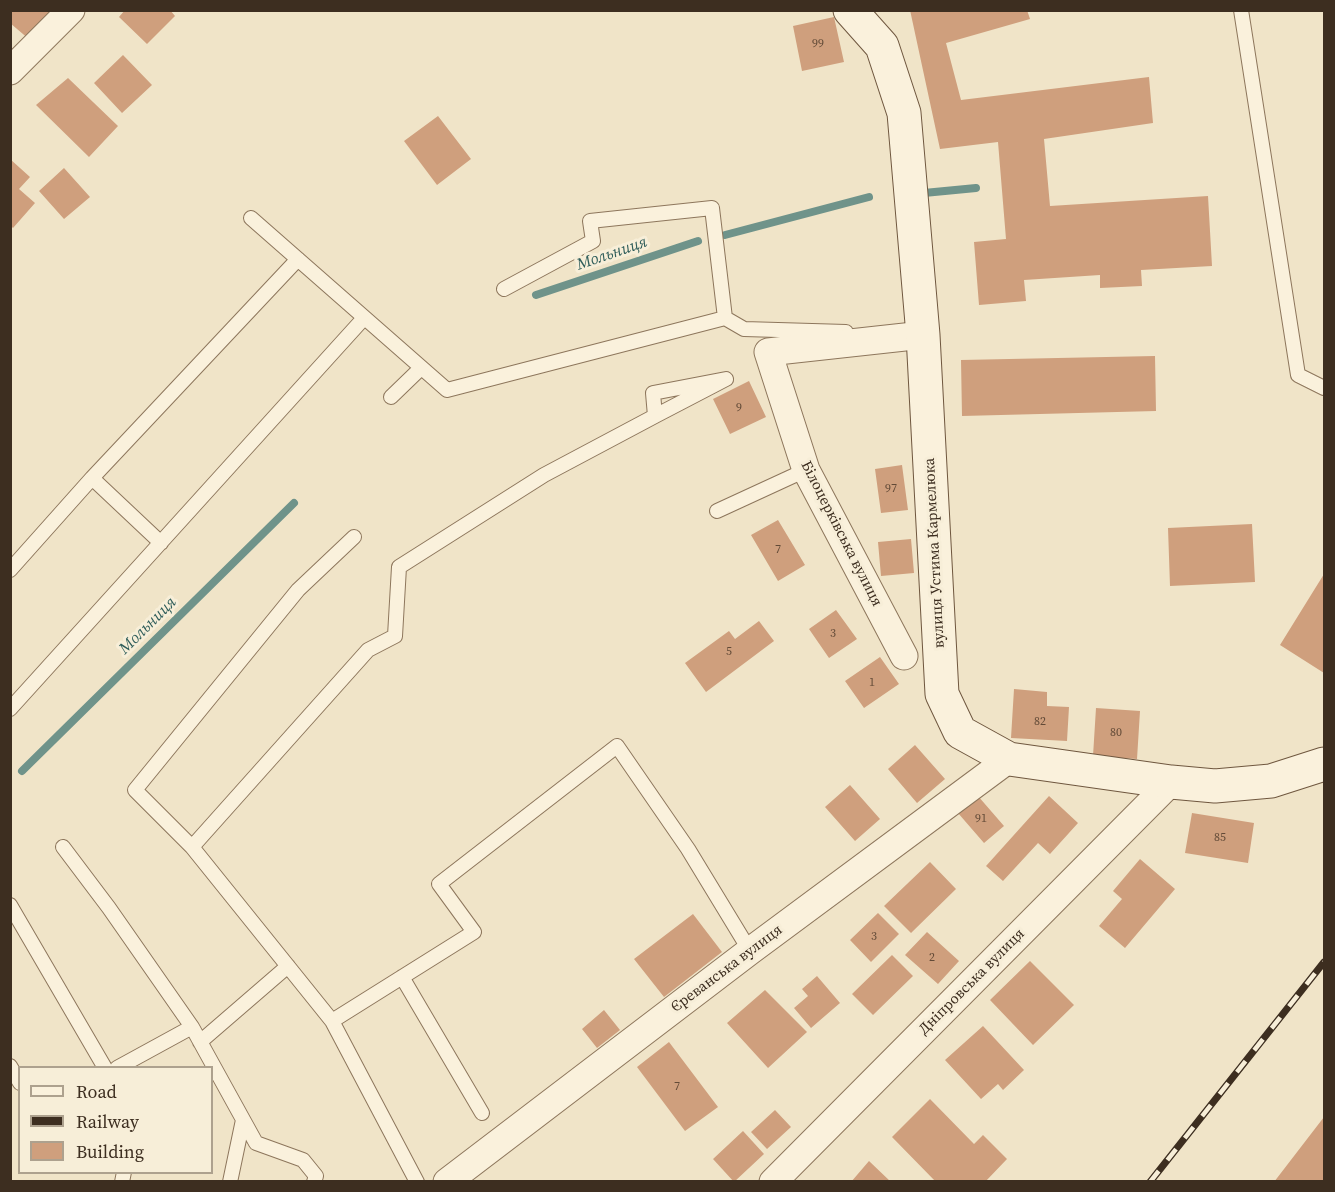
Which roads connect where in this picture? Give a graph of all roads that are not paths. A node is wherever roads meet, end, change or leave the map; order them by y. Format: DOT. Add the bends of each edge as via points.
graph roads {
  1 [pos="71,10"];
  2 [pos="850,10"];
  3 [pos="1241,10"];
  4 [pos="10,71"];
  5 [pos="251,218"];
  6 [pos="298,259"];
  7 [pos="504,289"];
  8 [pos="364,318"];
  9 [pos="725,318"];
  10 [pos="923,335"];
  11 [pos="421,368"];
  12 [pos="1324,388"];
  13 [pos="392,397"];
  14 [pos="656,417"];
  15 [pos="806,470"];
  16 [pos="92,478"];
  17 [pos="717,511"];
  18 [pos="354,537"];
  19 [pos="161,543"];
  20 [pos="10,570"];
  21 [pos="904,656"];
  22 [pos="10,709"];
  23 [pos="1010,759"];
  24 [pos="1324,764"];
  25 [pos="1171,782"];
  26 [pos="192,847"];
  27 [pos="63,848"];
  28 [pos="10,905"];
  29 [pos="750,951"];
  30 [pos="288,966"];
  31 [pos="402,977"];
  32 [pos="332,1021"];
  33 [pos="192,1027"];
  34 [pos="200,1042"];
  35 [pos="10,1066"];
  36 [pos="104,1066"];
  37 [pos="121,1066"];
  38 [pos="18,1080"];
  39 [pos="482,1113"];
  40 [pos="243,1120"];
  41 [pos="230,1182"];
  42 [pos="314,1182"];
  43 [pos="417,1182"];
  44 [pos="447,1182"];
  45 [pos="773,1182"];
  1 -- 4 [label="street"];
  2 -- 10 [label="street, вулиця Устима Кармелюка" via="882,46 904,113"];
  3 -- 12 [label="lane" via="1298,375"];
  5 -- 6 [label="lane"];
  6 -- 8 [label="lane"];
  6 -- 16 [label="lane"];
  7 -- 9 [label="lane" via="593,241 590,221 712,208"];
  8 -- 11 [label="lane"];
  8 -- 19 [label="lane"];
  9 -- 10 [label="lane" via="744,329"];
  9 -- 11 [label="lane" via="447,390"];
  10 -- 15 [label="street, Білоцерківська вулиця" via="768,352"];
  10 -- 23 [label="street, вулиця Устима Кармелюка" via="942,694 960,732"];
  11 -- 13 [label="lane"];
  14 -- 14 [label="lane" via="666,411 726,379 653,393"];
  14 -- 26 [label="lane" via="544,475 399,567 395,636 368,650"];
  15 -- 17 [label="lane"];
  15 -- 21 [label="street, Білоцерківська вулиця"];
  16 -- 19 [label="lane"];
  16 -- 20 [label="lane"];
  18 -- 26 [label="lane" via="298,590 135,790"];
  19 -- 22 [label="lane"];
  23 -- 25 [label="street, вулиця Устима Кармелюка"];
  23 -- 29 [label="street, Єреванська вулиця"];
  24 -- 25 [label="street, вулиця Устима Кармелюка" via="1271,781 1215,786"];
  25 -- 45 [label="street, Дніпровська вулиця"];
  26 -- 30 [label="lane"];
  27 -- 33 [label="lane"];
  28 -- 36 [label="lane"];
  29 -- 31 [label="lane" via="688,849 617,746 439,884 474,932"];
  29 -- 44 [label="street, Єреванська вулиця"];
  30 -- 32 [label="lane"];
  30 -- 34 [label="lane"];
  31 -- 32 [label="lane"];
  31 -- 39 [label="lane"];
  32 -- 43 [label="lane"];
  33 -- 34 [label="lane"];
  33 -- 37 [label="lane"];
  34 -- 40 [label="lane"];
  35 -- 38 [label="lane"];
  40 -- 41 [label="lane"];
  40 -- 42 [label="lane" via="256,1143 303,1160 316,1176"];
}
